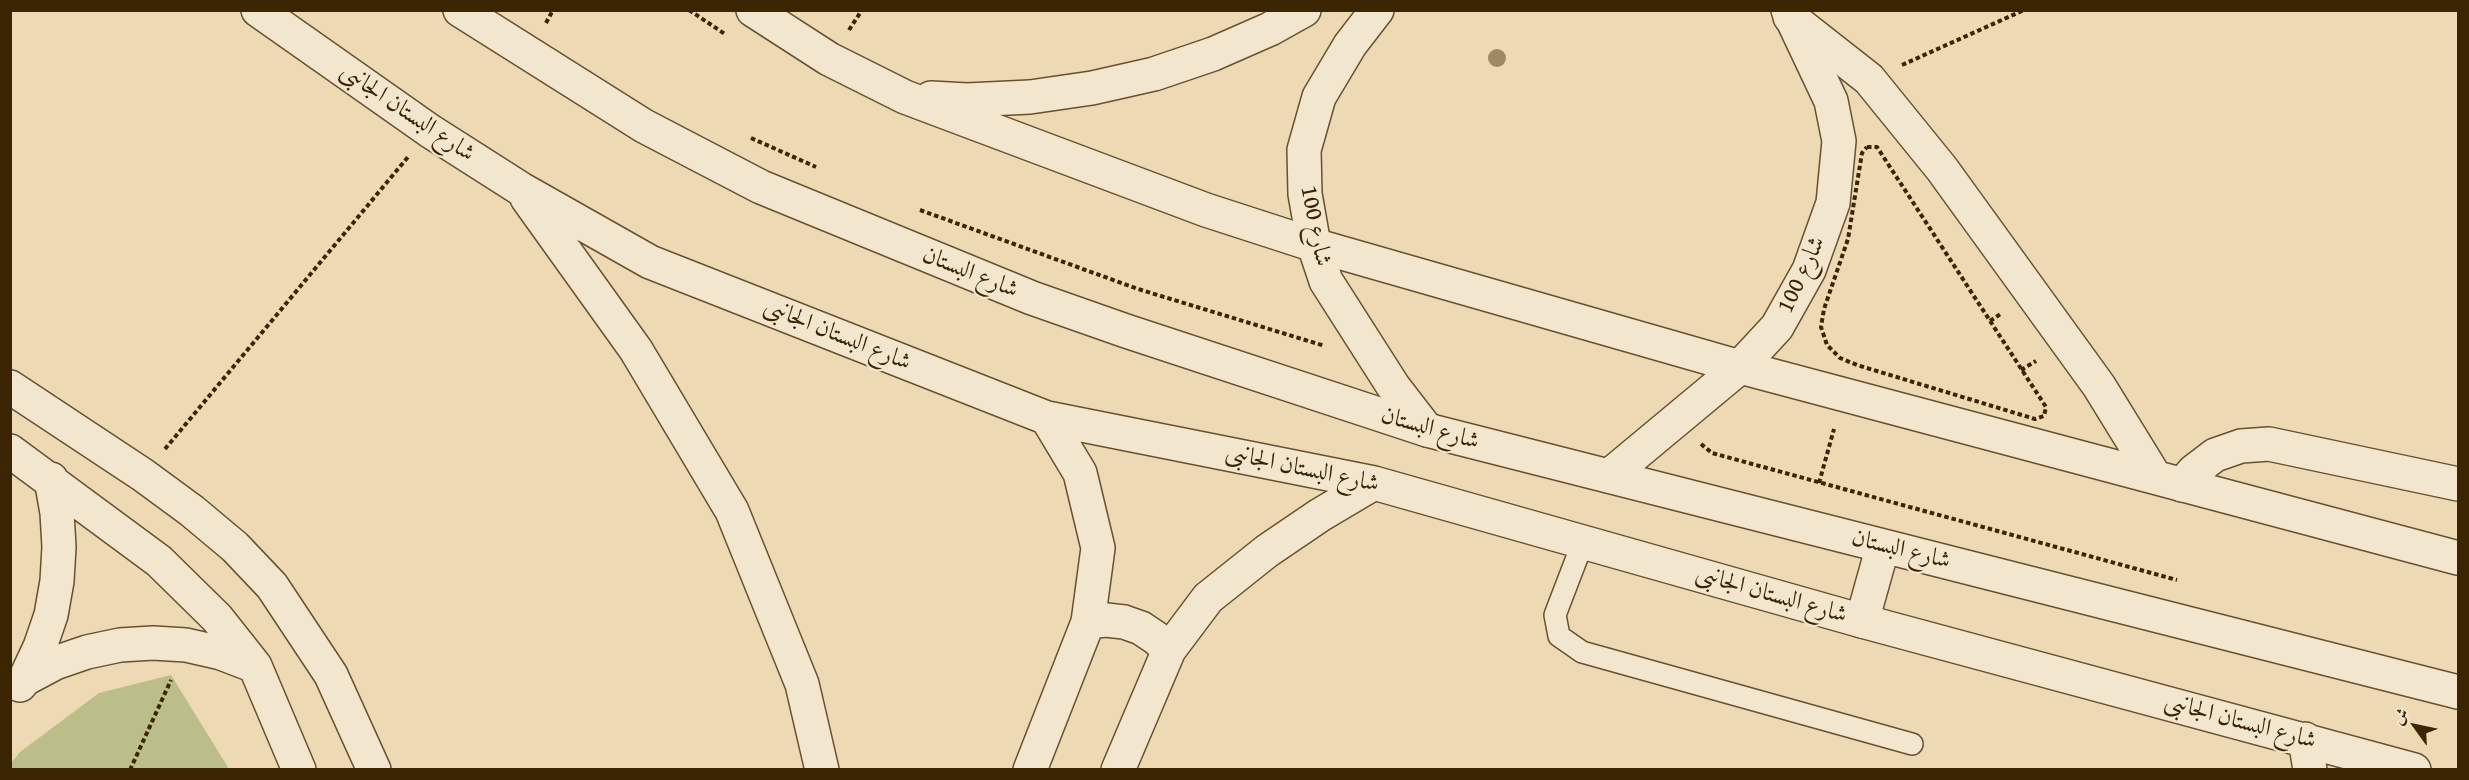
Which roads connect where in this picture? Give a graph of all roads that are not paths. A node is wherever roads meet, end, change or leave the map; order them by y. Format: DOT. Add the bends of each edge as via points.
graph roads {
  1 [pos="258,10"];
  2 [pos="460,10"];
  3 [pos="753,10"];
  4 [pos="1304,10"];
  5 [pos="1377,10"];
  6 [pos="1787,13"];
  7 [pos="905,97"];
  8 [pos="521,189"];
  9 [pos="1314,245"];
  10 [pos="1740,367"];
  11 [pos="10,387"];
  12 [pos="1047,418"];
  13 [pos="1427,430"];
  14 [pos="10,450"];
  15 [pos="1609,476"];
  16 [pos="51,479"];
  17 [pos="2168,481"];
  18 [pos="1374,483"];
  19 [pos="2458,484"];
  20 [pos="1583,542"];
  21 [pos="1883,546"];
  22 [pos="2458,558"];
  23 [pos="1862,621"];
  24 [pos="1088,622"];
  25 [pos="1169,650"];
  26 [pos="255,666"];
  27 [pos="18,688"];
  28 [pos="2458,692"];
  29 [pos="1911,744"];
  30 [pos="2308,754"];
  31 [pos="298,770"];
  32 [pos="374,770"];
  33 [pos="822,770"];
  34 [pos="1030,770"];
  35 [pos="1118,770"];
  36 [pos="2414,770"];
  1 -- 8 [label="street, شارع البستان الجانبى" via="430,131"];
  2 -- 13 [label="street, شارع البستان" via="644,126 760,187 1032,298"];
  3 -- 7 [label="street" via="829,59"];
  4 -- 7 [label="street" via="1213,54 1154,74 1092,88 968,100"];
  5 -- 9 [label="street, شارع 100" via="1350,45 1319,97 1304,150 1305,194"];
  6 -- 10 [label="street, شارع 100" via="1831,101 1839,141 1833,203 1809,270 1778,327"];
  6 -- 17 [label="street" via="1869,79 1942,169"];
  7 -- 9 [label="street" via="1206,210"];
  8 -- 12 [label="street, شارع البستان الجانبى" via="650,262"];
  8 -- 33 [label="street" via="636,350 732,511 802,684"];
  9 -- 10 [label="street"];
  9 -- 13 [label="street, شارع 100" via="1326,280 1393,386"];
  10 -- 15 [label="street, شارع 100"];
  10 -- 17 [label="street"];
  11 -- 32 [label="street" via="143,475 235,547 272,586 331,675"];
  12 -- 18 [label="street, شارع البستان الجانبى"];
  12 -- 24 [label="street" via="1080,472 1098,548"];
  13 -- 15 [label="street, شارع البستان"];
  14 -- 16 [label="street"];
  15 -- 21 [label="street, شارع البستان"];
  16 -- 26 [label="street" via="159,561 217,618"];
  16 -- 27 [label="street" via="57,513 57,581 51,615"];
  17 -- 19 [label="street" via="2193,471 2215,455 2241,446 2269,444"];
  17 -- 22 [label="street"];
  18 -- 20 [label="street, شارع البستان الجانبى"];
  18 -- 25 [label="street" via="1320,514 1208,598"];
  20 -- 23 [label="street, شارع البستان الجانبى"];
  20 -- 29 [label="lane" via="1555,615 1559,636 1582,652"];
  21 -- 23 [label="street"];
  21 -- 28 [label="street, شارع البستان"];
  23 -- 30 [label="street, شارع البستان الجانبى"];
  24 -- 25 [label="street" via="1124,622 1141,628"];
  24 -- 34 [label="street"];
  25 -- 35 [label="street"];
  26 -- 27 [label="street" via="186,645 120,645 55,663"];
  26 -- 31 [label="street"];
  30 -- 36 [label="street, شارع البستان الجانبى"];
}
